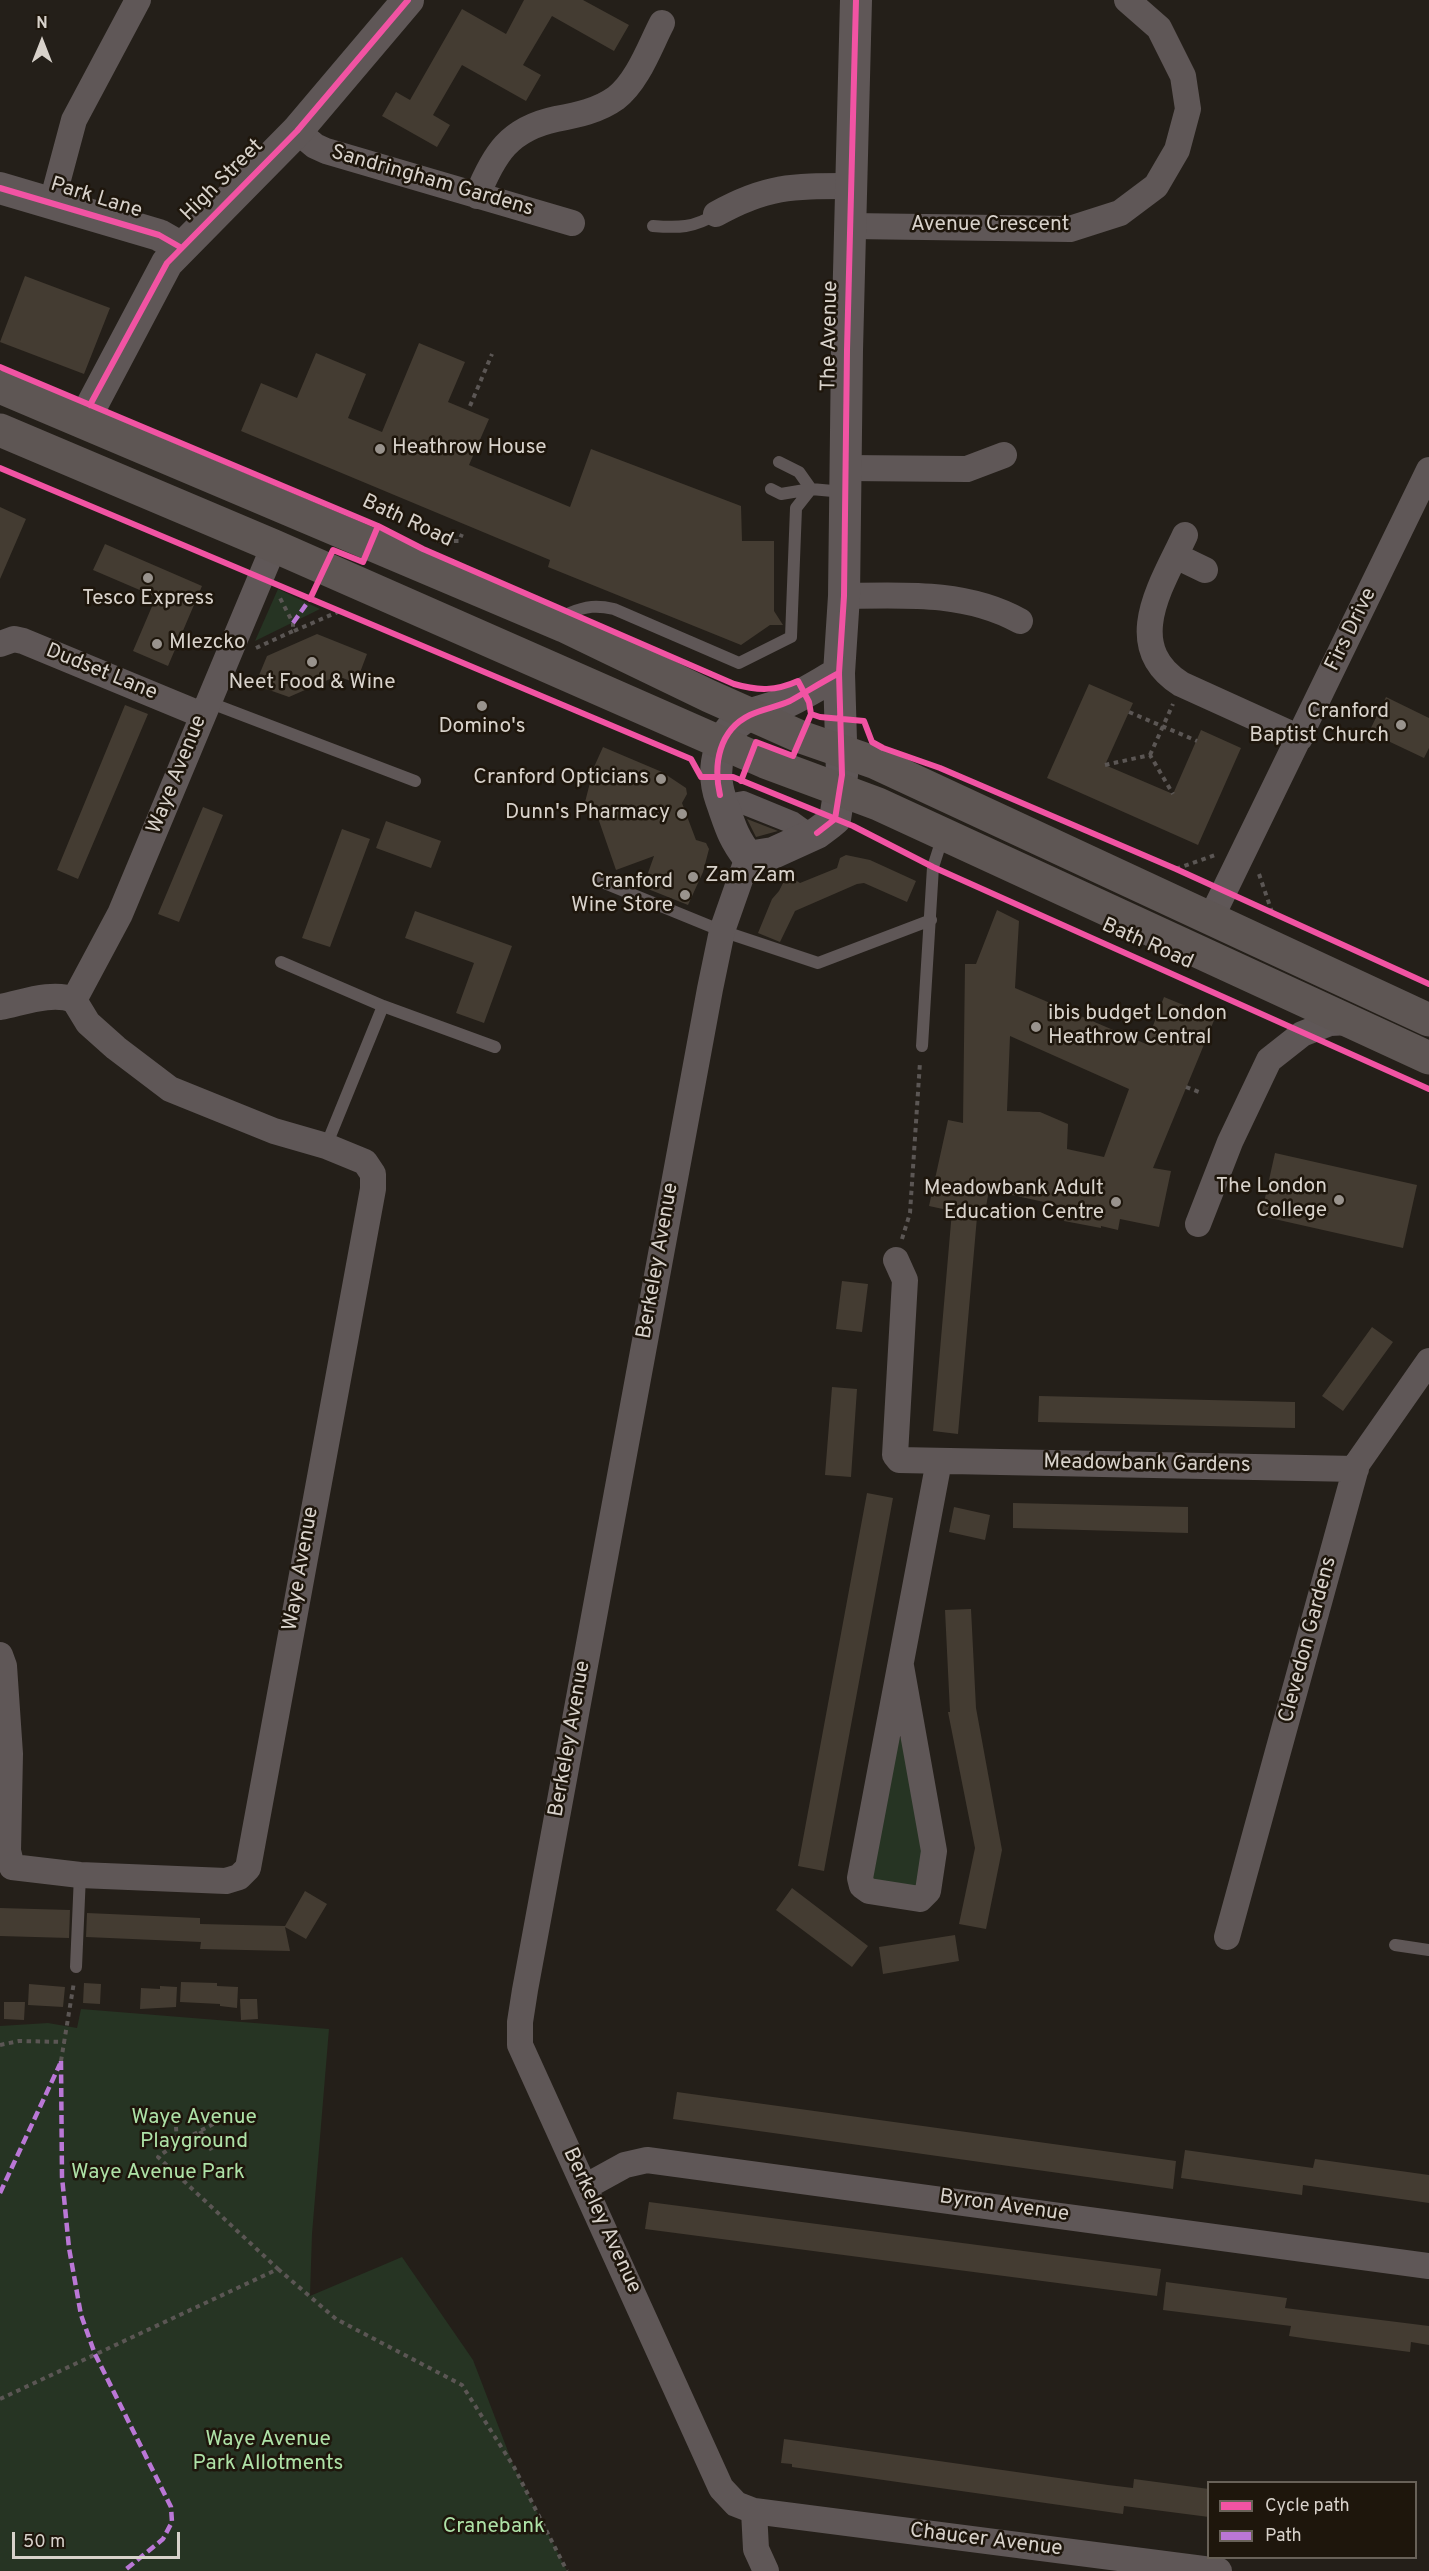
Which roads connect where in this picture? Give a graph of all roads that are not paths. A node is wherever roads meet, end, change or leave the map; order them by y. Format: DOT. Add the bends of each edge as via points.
graph roads {
  1 [pos="138,0"];
  2 [pos="408,0"];
  3 [pos="856,0"];
  4 [pos="1127,0"];
  5 [pos="662,23"];
  6 [pos="297,131"];
  7 [pos="852,186"];
  8 [pos="0,188"];
  9 [pos="477,196"];
  10 [pos="52,202"];
  11 [pos="716,214"];
  12 [pos="572,223"];
  13 [pos="653,226"];
  14 [pos="851,226"];
  15 [pos="180,247"];
  16 [pos="0,387"];
  17 [pos="83,422"];
  18 [pos="0,430"];
  19 [pos="1004,455"];
  20 [pos="779,462"];
  21 [pos="846,480"];
  22 [pos="1427,481"];
  23 [pos="771,489"];
  24 [pos="811,489"];
  25 [pos="312,518"];
  26 [pos="274,546"];
  27 [pos="1205,570"];
  28 [pos="844,596"];
  29 [pos="1020,621"];
  30 [pos="564,626"];
  31 [pos="0,644"];
  32 [pos="839,673"];
  33 [pos="205,708"];
  34 [pos="750,714"];
  35 [pos="1300,738"];
  36 [pos="722,744"];
  37 [pos="841,752"];
  38 [pos="415,781"];
  39 [pos="840,792"];
  40 [pos="721,798"];
  41 [pos="817,833"];
  42 [pos="943,835"];
  43 [pos="748,857"];
  44 [pos="597,880"];
  45 [pos="1211,918"];
  46 [pos="931,920"];
  47 [pos="722,931"];
  48 [pos="281,962"];
  49 [pos="74,1000"];
  50 [pos="1303,1001"];
  51 [pos="382,1006"];
  52 [pos="0,1007"];
  53 [pos="1429,1020"];
  54 [pos="1350,1022"];
  55 [pos="921,1046"];
  56 [pos="495,1047"];
  57 [pos="1284,1047"];
  58 [pos="1429,1058"];
  59 [pos="326,1146"];
  60 [pos="1198,1224"];
  61 [pos="896,1260"];
  62 [pos="1429,1361"];
  63 [pos="939,1461"];
  64 [pos="1356,1469"];
  65 [pos="0,1655"];
  66 [pos="901,1666"];
  67 [pos="80,1875"];
  68 [pos="1227,1937"];
  69 [pos="1395,1944"];
  70 [pos="1429,1950"];
  71 [pos="76,1967"];
  72 [pos="585,2187"];
  73 [pos="1429,2266"];
  74 [pos="754,2511"];
  75 [pos="766,2571"];
  76 [pos="1219,2571"];
  1 -- 10 [label="street" via="74,120"];
  2 -- 6 [label="street, High Street"];
  3 -- 7 [label="street, The Avenue"];
  4 -- 14 [label="street, Avenue Crescent" via="1159,28 1183,76 1188,109 1177,150 1156,186 1120,213 1070,229"];
  5 -- 9 [label="street" via="621,93 586,113 523,130 497,153"];
  6 -- 9 [label="street, Sandringham Gardens" via="326,151"];
  6 -- 15 [label="street, High Street"];
  7 -- 11 [label="street" via="777,189 742,199"];
  7 -- 14 [label="street, The Avenue"];
  8 -- 10 [label="street, Park Lane"];
  9 -- 12 [label="street, Sandringham Gardens"];
  10 -- 15 [label="street, Park Lane" via="159,235"];
  11 -- 13 [label="lane" via="681,229"];
  14 -- 21 [label="street, The Avenue"];
  15 -- 17 [label="street, High Street" via="156,280"];
  16 -- 17 [label="highway, Bath Road"];
  17 -- 25 [label="highway, Bath Road"];
  18 -- 26 [label="highway, Bath Road"];
  19 -- 21 [label="street" via="966,469"];
  20 -- 24 [label="lane" via="799,472"];
  21 -- 24 [label="lane"];
  21 -- 28 [label="street, The Avenue"];
  22 -- 35 [label="street, Firs Drive"];
  23 -- 24 [label="lane" via="781,494"];
  24 -- 30 [label="lane" via="796,508 791,637 739,663 614,609 585,606 570,613"];
  25 -- 26 [label="highway" via="293,524"];
  25 -- 30 [label="highway, Bath Road"];
  26 -- 33 [label="street, Waye Avenue" via="269,582 225,662"];
  26 -- 36 [label="highway, Bath Road"];
  27 -- 35 [label="street" via="1180,545 1154,603 1149,631 1160,666 1181,684"];
  28 -- 29 [label="street" via="958,599 1001,610"];
  28 -- 32 [label="street, The Avenue"];
  30 -- 34 [label="highway, Bath Road"];
  31 -- 33 [label="street, Dudset Lane" via="14,639 23,641"];
  32 -- 34 [label="street" via="790,700"];
  32 -- 37 [label="street, The Avenue"];
  33 -- 38 [label="lane"];
  33 -- 49 [label="street, Waye Avenue" via="120,914"];
  34 -- 36 [label="street" via="728,732"];
  34 -- 37 [label="highway, Bath Road"];
  35 -- 45 [label="street, Firs Drive"];
  36 -- 39 [label="highway, Bath Road"];
  36 -- 40 [label="street" via="716,777"];
  37 -- 39 [label="street"];
  37 -- 45 [label="highway, Bath Road" via="876,763"];
  39 -- 41 [label="street" via="835,819"];
  39 -- 42 [label="highway, Bath Road" via="878,804"];
  40 -- 41 [label="lane" via="792,828"];
  40 -- 43 [label="street" via="734,839"];
  41 -- 43 [label="street" via="773,853"];
  42 -- 46 [label="lane" via="933,867"];
  42 -- 50 [label="highway, Bath Road"];
  43 -- 47 [label="street, Berkeley Avenue"];
  44 -- 47 [label="lane"];
  45 -- 53 [label="highway, Bath Road"];
  46 -- 47 [label="lane" via="818,963"];
  46 -- 55 [label="lane"];
  47 -- 72 [label="street, Berkeley Avenue" via="520,2022 524,2056"];
  48 -- 51 [label="lane"];
  49 -- 52 [label="street" via="50,997"];
  49 -- 59 [label="street, Waye Avenue" via="88,1023 170,1089 274,1131"];
  50 -- 54 [label="highway, Bath Road"];
  50 -- 57 [label="street"];
  51 -- 56 [label="lane"];
  51 -- 59 [label="lane"];
  54 -- 57 [label="street" via="1316,1027"];
  54 -- 58 [label="highway, Bath Road"];
  57 -- 60 [label="street" via="1260,1075"];
  59 -- 67 [label="street, Waye Avenue" via="365,1162 373,1174 373,1189 248,1868 239,1877 226,1881"];
  61 -- 63 [label="street, Meadowbank Gardens" via="905,1280 895,1455 900,1460"];
  62 -- 64 [label="street, Clevedon Gardens"];
  63 -- 64 [label="street, Meadowbank Gardens"];
  63 -- 66 [label="street"];
  64 -- 68 [label="street, Clevedon Gardens"];
  65 -- 67 [label="street, Waye Avenue" via="10,1754 8,1851 12,1867"];
  66 -- 66 [label="street" via="860,1878 869,1891 920,1899 928,1891 934,1851"];
  67 -- 71 [label="lane"];
  69 -- 70 [label="lane"];
  72 -- 73 [label="street, Byron Avenue" via="625,2165 647,2160"];
  72 -- 74 [label="street, Berkeley Avenue" via="721,2488 736,2504"];
  74 -- 75 [label="street" via="756,2549"];
  74 -- 76 [label="street, Chaucer Avenue"];
}
